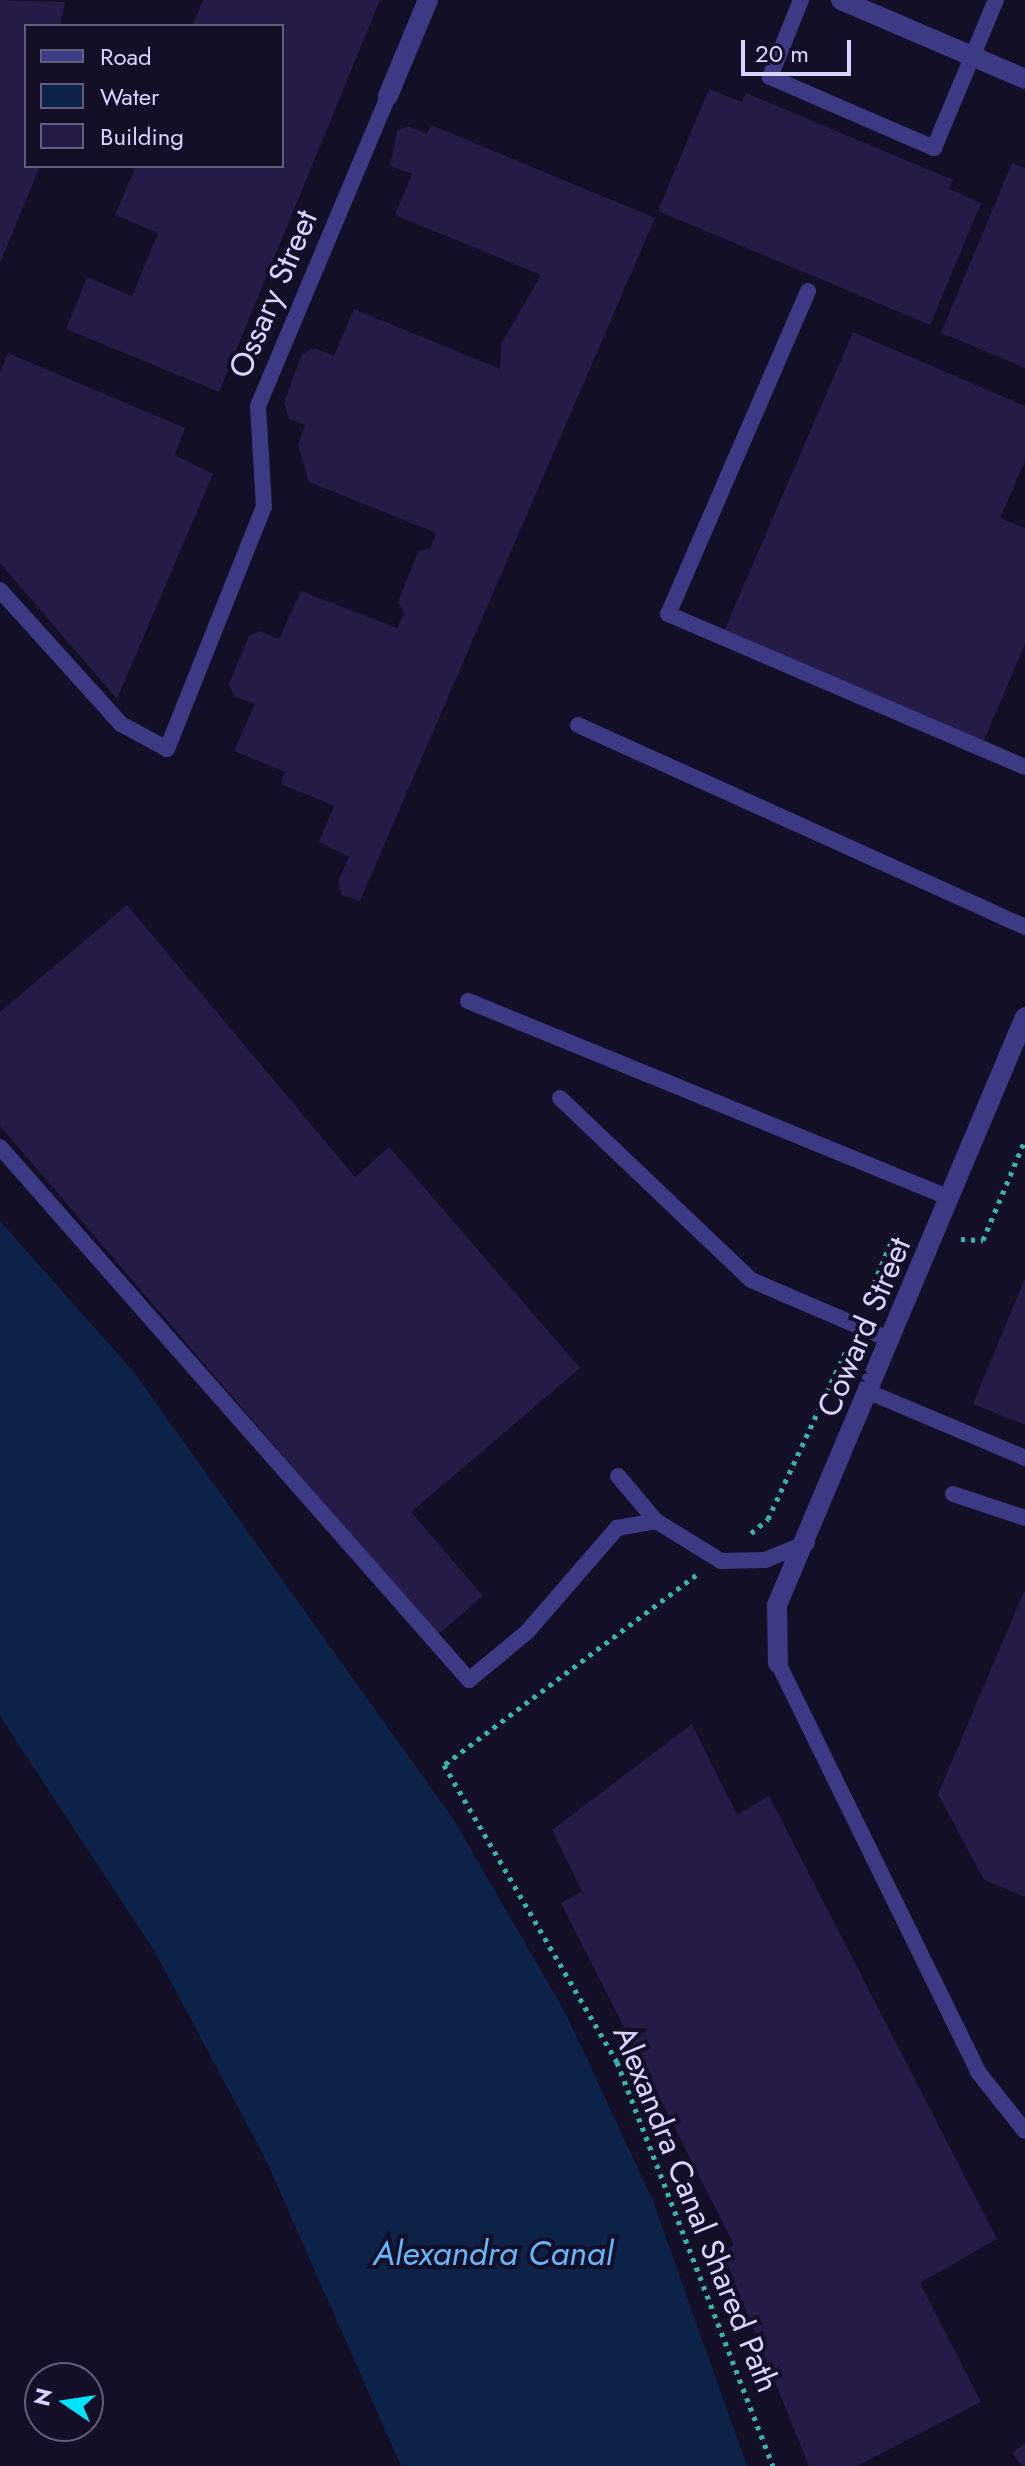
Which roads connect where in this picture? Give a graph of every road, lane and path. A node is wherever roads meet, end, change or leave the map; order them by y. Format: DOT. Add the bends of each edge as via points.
graph roads {
  1 [pos="428,0"];
  2 [pos="801,0"];
  3 [pos="841,0"];
  4 [pos="996,0"];
  5 [pos="972,56"];
  6 [pos="1025,79"];
  7 [pos="388,96"];
  8 [pos="808,291"];
  9 [pos="0,590"];
  10 [pos="578,725"];
  11 [pos="1025,767"];
  12 [pos="1025,927"];
  13 [pos="468,1001"];
  14 [pos="1025,1017"];
  15 [pos="560,1098"];
  16 [pos="1025,1140"];
  17 [pos="0,1147"];
  18 [pos="950,1198"];
  19 [pos="894,1235"];
  20 [pos="983,1240"];
  21 [pos="857,1325"];
  22 [pos="891,1340"];
  23 [pos="869,1392"];
  24 [pos="1025,1458"];
  25 [pos="618,1476"];
  26 [pos="953,1494"];
  27 [pos="1025,1518"];
  28 [pos="768,1519"];
  29 [pos="656,1521"];
  30 [pos="807,1543"];
  31 [pos="670,1590"];
  32 [pos="778,1663"];
  33 [pos="1025,2131"];
  34 [pos="773,2466"];
  1 -- 7 [label="street, Ossary Street"];
  2 -- 5 [label="lane" via="770,77 934,148"];
  3 -- 5 [label="street"];
  4 -- 5 [label="lane"];
  5 -- 6 [label="street"];
  7 -- 9 [label="lane, Ossary Street" via="258,406 264,507 167,749 121,724"];
  8 -- 11 [label="lane" via="668,614"];
  10 -- 12 [label="lane"];
  13 -- 18 [label="lane"];
  14 -- 18 [label="street, Coward Street"];
  15 -- 21 [label="lane" via="751,1280"];
  16 -- 20 [label="path"];
  17 -- 29 [label="lane" via="469,1680 527,1632 617,1528"];
  18 -- 22 [label="street, Coward Street"];
  19 -- 21 [label="path"];
  21 -- 22 [label="lane"];
  21 -- 28 [label="path"];
  22 -- 23 [label="street, Coward Street"];
  23 -- 24 [label="lane"];
  23 -- 30 [label="street, Coward Street"];
  25 -- 29 [label="lane"];
  26 -- 27 [label="lane"];
  29 -- 30 [label="lane" via="721,1561 765,1560"];
  30 -- 32 [label="street, Coward Street" via="777,1605"];
  31 -- 34 [label="path, Alexandra Canal Shared Path" via="444,1765 617,2062"];
  32 -- 33 [label="lane" via="978,2072"];
}
